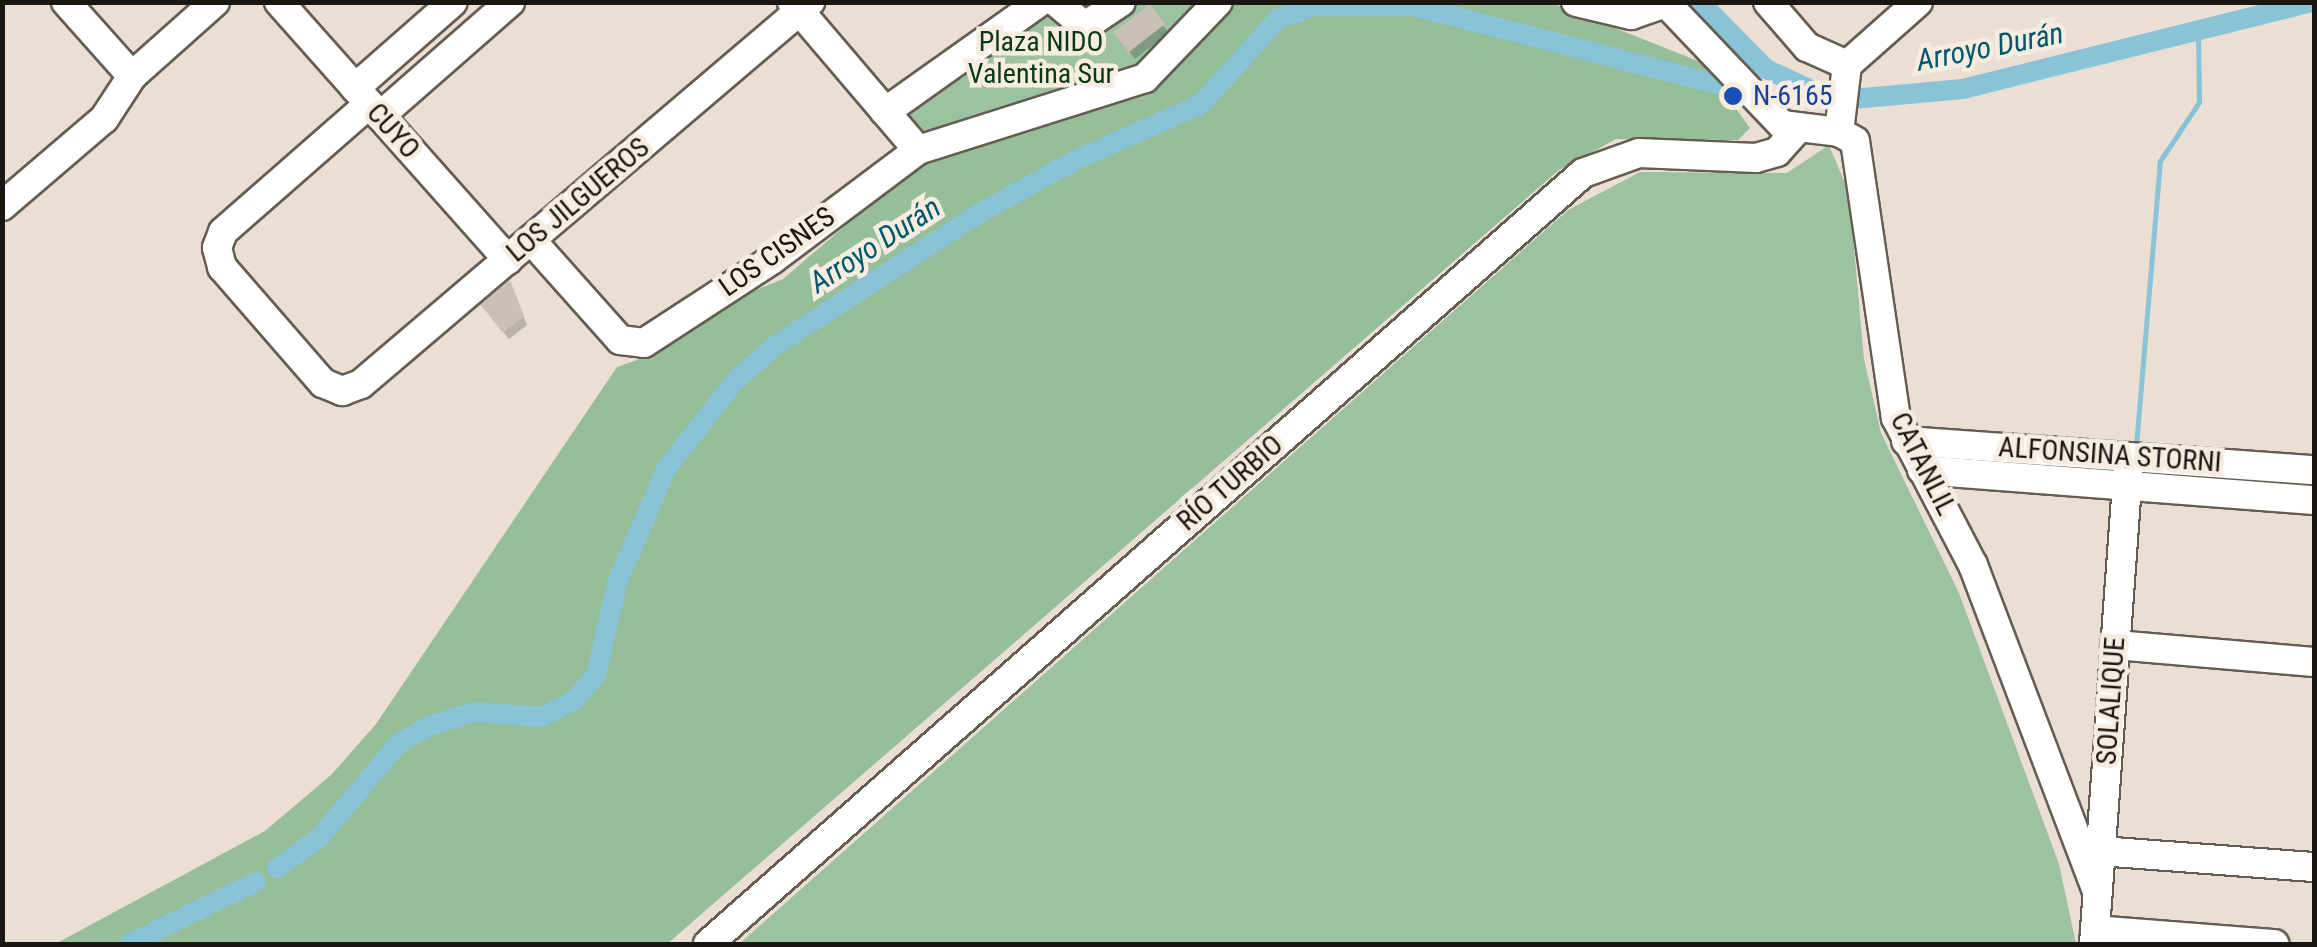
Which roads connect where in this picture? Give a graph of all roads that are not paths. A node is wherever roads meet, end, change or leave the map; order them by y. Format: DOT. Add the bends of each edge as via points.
graph roads {
  1 [pos="66,2"];
  2 [pos="215,2"];
  3 [pos="279,2"];
  4 [pos="452,2"];
  5 [pos="510,2"];
  6 [pos="1040,2"];
  7 [pos="1056,2"];
  8 [pos="1121,2"];
  9 [pos="1218,2"];
  10 [pos="1576,2"];
  11 [pos="1768,2"];
  12 [pos="1918,2"];
  13 [pos="1665,3"];
  14 [pos="801,5"];
  15 [pos="1847,66"];
  16 [pos="132,76"];
  17 [pos="368,103"];
  18 [pos="885,112"];
  19 [pos="1796,131"];
  20 [pos="1839,132"];
  21 [pos="918,150"];
  22 [pos="2,206"];
  23 [pos="531,240"];
  24 [pos="508,260"];
  25 [pos="1906,441"];
  26 [pos="2129,457"];
  27 [pos="1922,470"];
  28 [pos="2314,470"];
  29 [pos="2127,485"];
  30 [pos="2314,500"];
  31 [pos="2115,645"];
  32 [pos="2314,662"];
  33 [pos="2100,852"];
  34 [pos="2314,867"];
  35 [pos="2098,890"];
  36 [pos="2094,938"];
  37 [pos="708,944"];
  38 [pos="2274,944"];
  1 -- 16 [label="street"];
  2 -- 16 [label="street"];
  3 -- 17 [label="street, CUYO"];
  4 -- 17 [label="street"];
  5 -- 17 [label="street"];
  6 -- 18 [label="street"];
  7 -- 8 [label="street" via="1084,26"];
  9 -- 21 [label="street, LOS CISNES" via="1136,83"];
  10 -- 13 [label="street" via="1630,15"];
  11 -- 15 [label="street" via="1807,47"];
  12 -- 15 [label="street"];
  13 -- 19 [label="street" via="1757,104"];
  14 -- 18 [label="street"];
  14 -- 23 [label="street, LOS JILGUEROS"];
  15 -- 20 [label="street"];
  16 -- 22 [label="street" via="104,119"];
  17 -- 24 [label="street, CUYO"];
  17 -- 24 [label="street, LOS JILGUEROS" via="224,232 217,248 222,267 298,354 328,387 342,392 361,384"];
  18 -- 21 [label="street"];
  19 -- 20 [label="street"];
  19 -- 37 [label="street, RÍO TURBIO" via="1777,152 1756,158 1639,153 1583,173"];
  20 -- 25 [label="street, CATANLIL" via="1857,146 1891,395"];
  21 -- 23 [label="street, LOS CISNES" via="651,340 631,344 615,336"];
  23 -- 24 [label="street, LOS JILGUEROS"];
  25 -- 26 [label="street, ALFONSINA STORNI"];
  25 -- 27 [label="street, CATANLIL"];
  26 -- 28 [label="street, ALFONSINA STORNI"];
  26 -- 29 [label="street, SOLALIQUE"];
  27 -- 29 [label="street, ALFONSINA STORNI"];
  27 -- 35 [label="street, CATANLIL" via="1973,565"];
  29 -- 30 [label="street, ALFONSINA STORNI"];
  29 -- 31 [label="street, SOLALIQUE"];
  31 -- 32 [label="street"];
  31 -- 33 [label="street, SOLALIQUE"];
  33 -- 34 [label="street"];
  33 -- 35 [label="street, SOLALIQUE"];
  35 -- 36 [label="street, SOLALIQUE"];
  36 -- 38 [label="street"];
}
